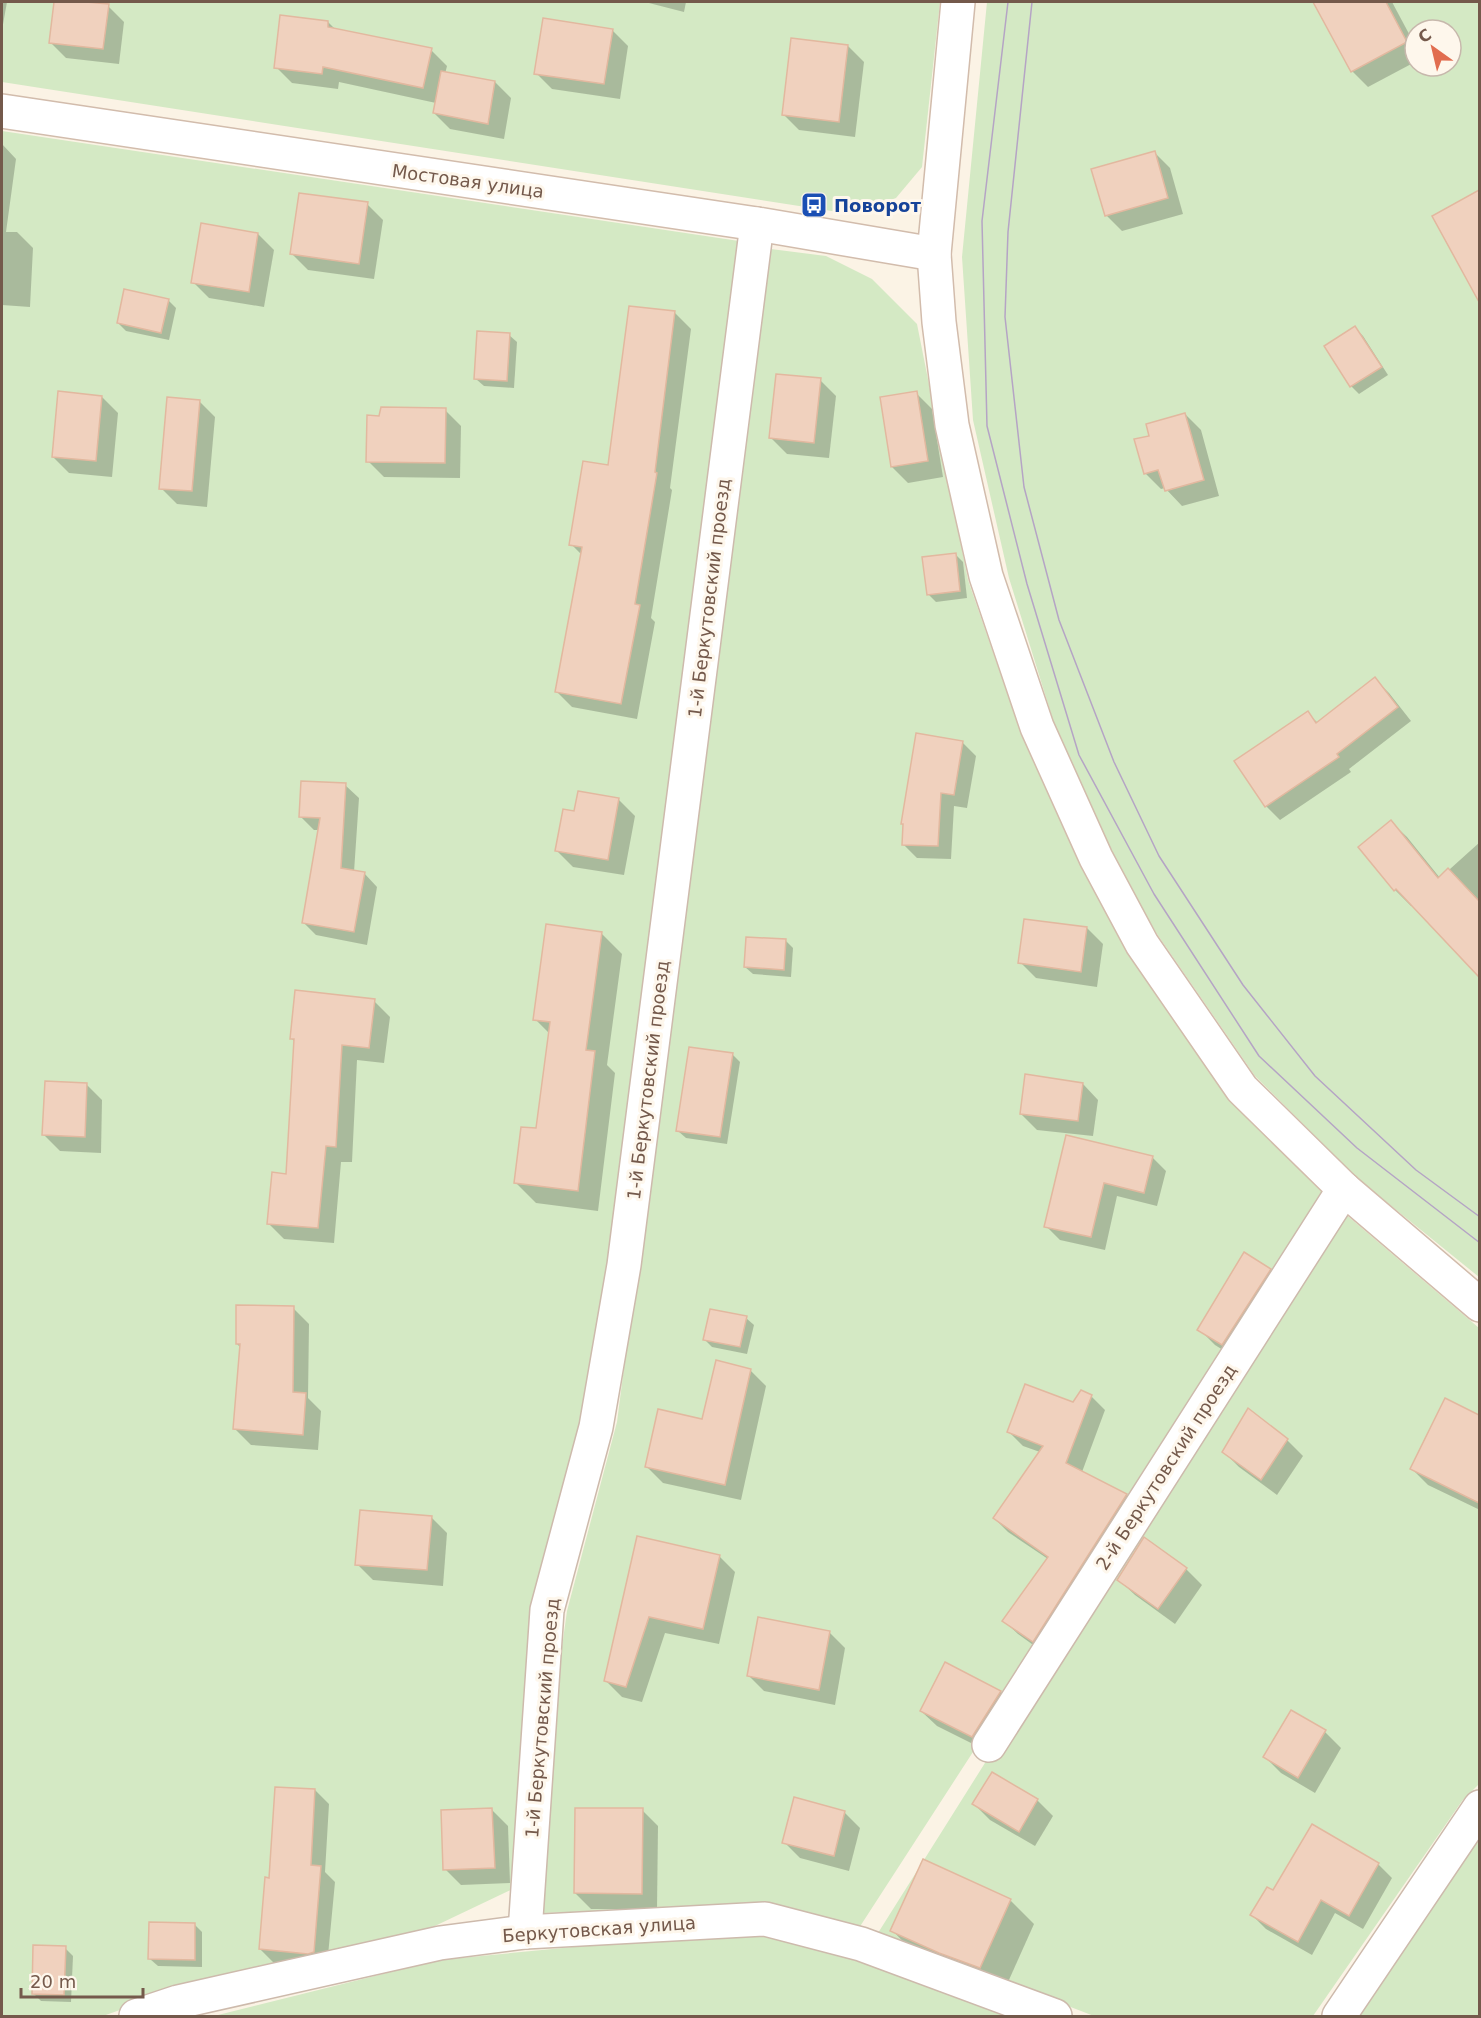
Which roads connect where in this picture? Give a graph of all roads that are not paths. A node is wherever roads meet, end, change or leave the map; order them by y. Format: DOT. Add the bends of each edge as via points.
graph roads {
  1 [pos="958,2"];
  2 [pos="2,111"];
  3 [pos="757,224"];
  4 [pos="934,254"];
  5 [pos="1344,1189"];
  6 [pos="1479,1305"];
  7 [pos="988,1745"];
  8 [pos="1479,1807"];
  9 [pos="525,1932"];
  10 [pos="136,2016"];
  11 [pos="1055,2016"];
  12 [pos="1339,2016"];
  1 -- 4 [label="street"];
  2 -- 3 [label="street, Мостовая улица"];
  3 -- 4 [label="street, Мостовая улица"];
  3 -- 9 [label="street, 1-й Беркутовский проезд" via="624,1265 596,1427 547,1610"];
  4 -- 5 [label="street" via="952,425 983,565 1042,738 1095,858 1142,944 1174,992 1242,1089"];
  5 -- 6 [label="street"];
  5 -- 7 [label="street, 2-й Беркутовский проезд"];
  8 -- 12 [label="street"];
  9 -- 10 [label="street, Беркутовская улица" via="440,1943 178,2002"];
  9 -- 11 [label="street, Беркутовская улица" via="765,1919 861,1944"];
}
